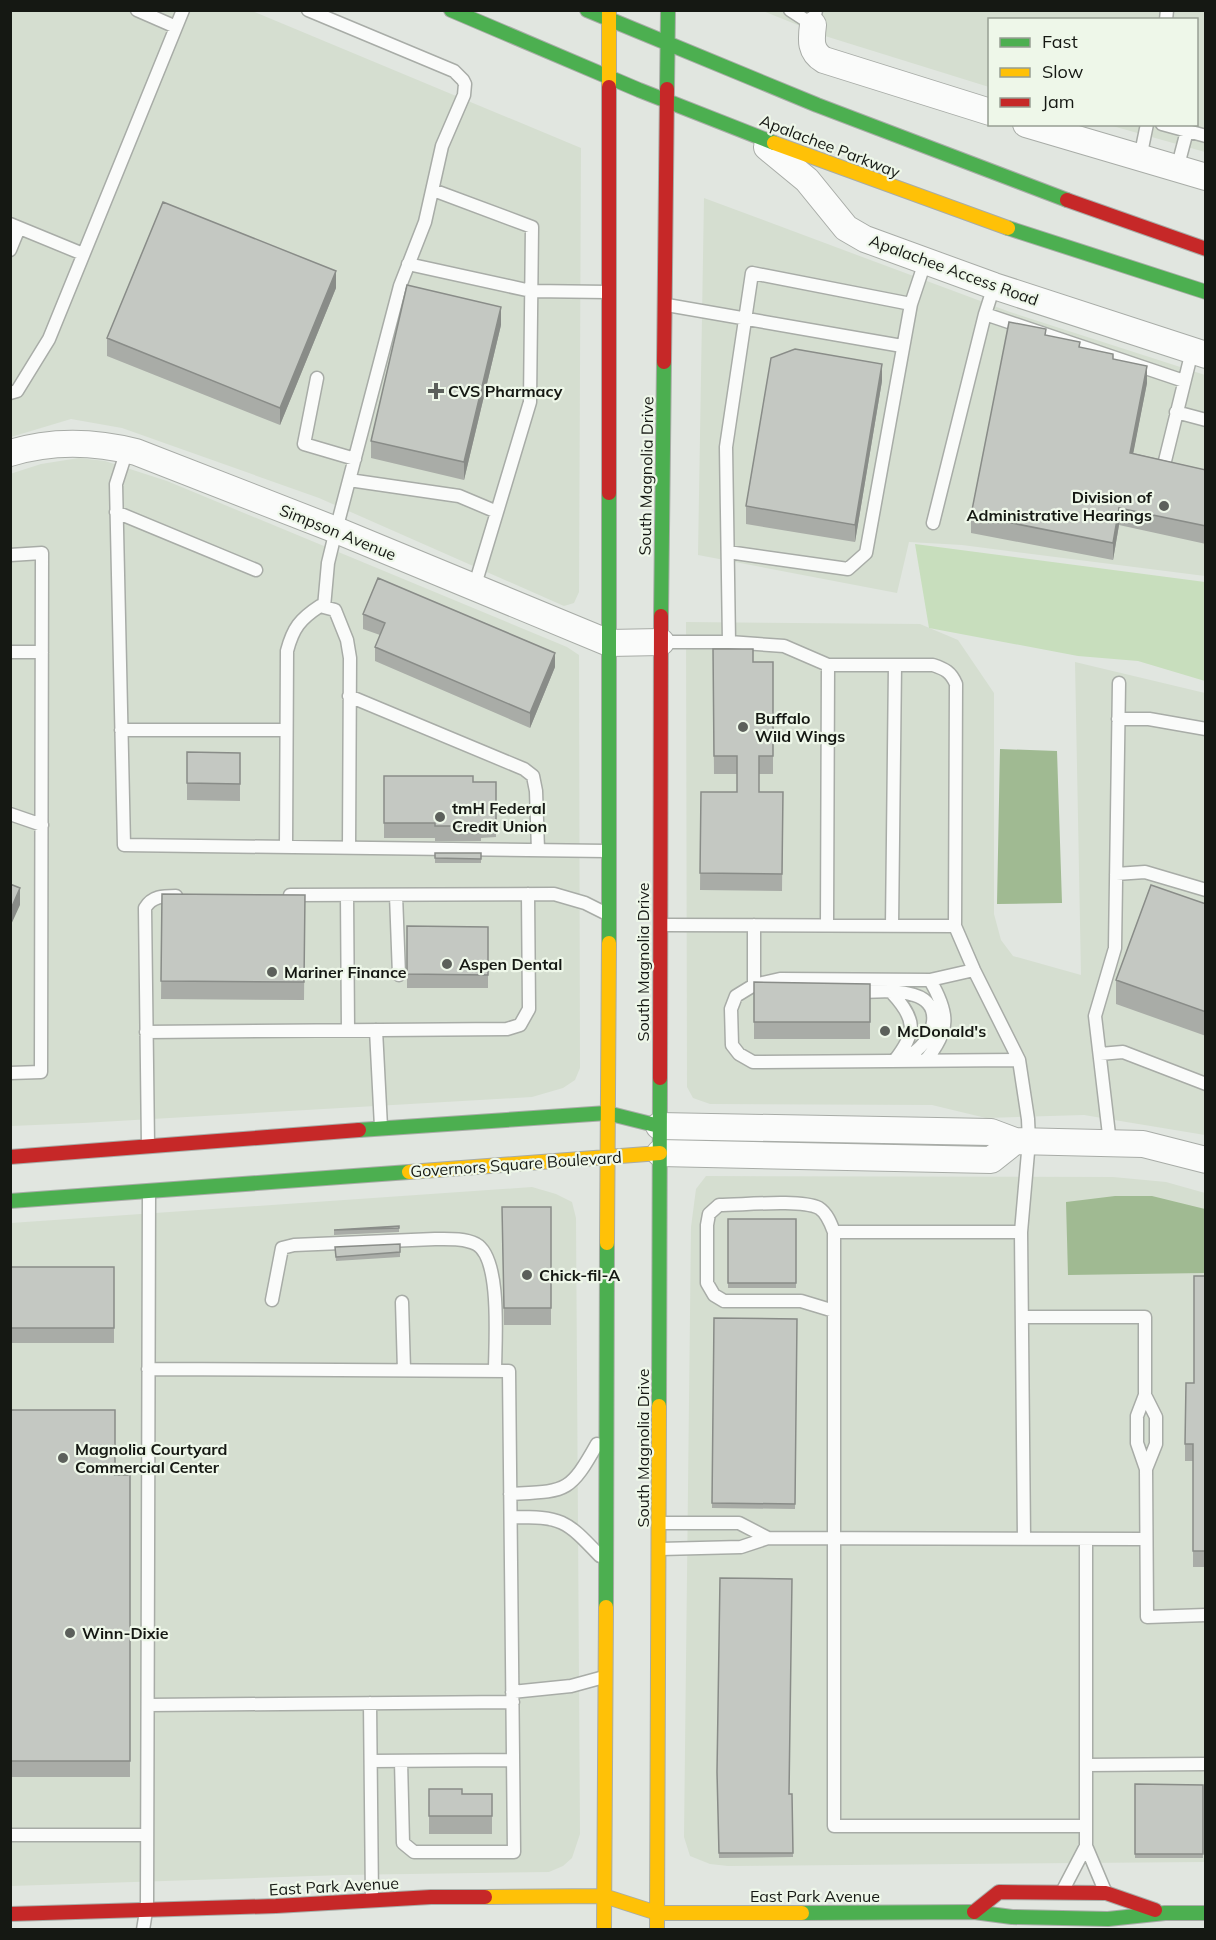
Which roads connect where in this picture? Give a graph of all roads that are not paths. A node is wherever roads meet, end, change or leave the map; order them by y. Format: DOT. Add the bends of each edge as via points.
graph roads {
  1 [pos="137,10"];
  2 [pos="183,10"];
  3 [pos="308,10"];
  4 [pos="451,10"];
  5 [pos="587,10"];
  6 [pos="668,10"];
  7 [pos="790,10"];
  8 [pos="609,15"];
  9 [pos="815,18"];
  10 [pos="176,27"];
  11 [pos="668,44"];
  12 [pos="609,76"];
  13 [pos="667,101"];
  14 [pos="988,111"];
  15 [pos="1033,126"];
  16 [pos="1147,126"];
  17 [pos="1169,126"];
  18 [pos="736,128"];
  19 [pos="1187,131"];
  20 [pos="1206,136"];
  21 [pos="1140,158"];
  22 [pos="1177,169"];
  23 [pos="1206,177"];
  24 [pos="433,190"];
  25 [pos="15,226"];
  26 [pos="1206,249"];
  27 [pos="10,250"];
  28 [pos="83,255"];
  29 [pos="925,262"];
  30 [pos="408,264"];
  31 [pos="994,286"];
  32 [pos="531,291"];
  33 [pos="609,292"];
  34 [pos="1206,292"];
  35 [pos="664,304"];
  36 [pos="911,304"];
  37 [pos="985,314"];
  38 [pos="746,317"];
  39 [pos="902,346"];
  40 [pos="1198,353"];
  41 [pos="317,378"];
  42 [pos="1184,381"];
  43 [pos="10,393"];
  44 [pos="1176,412"];
  45 [pos="1206,420"];
  46 [pos="127,450"];
  47 [pos="10,453"];
  48 [pos="355,459"];
  49 [pos="1163,469"];
  50 [pos="349,480"];
  51 [pos="116,512"];
  52 [pos="497,512"];
  53 [pos="933,523"];
  54 [pos="336,530"];
  55 [pos="728,552"];
  56 [pos="10,555"];
  57 [pos="256,570"];
  58 [pos="474,588"];
  59 [pos="324,607"];
  60 [pos="661,642"];
  61 [pos="729,642"];
  62 [pos="609,643"];
  63 [pos="10,652"];
  64 [pos="42,652"];
  65 [pos="828,664"];
  66 [pos="895,665"];
  67 [pos="1119,683"];
  68 [pos="349,696"];
  69 [pos="1118,719"];
  70 [pos="1206,729"];
  71 [pos="121,730"];
  72 [pos="286,730"];
  73 [pos="10,814"];
  74 [pos="42,825"];
  75 [pos="286,847"];
  76 [pos="349,848"];
  77 [pos="538,850"];
  78 [pos="609,851"];
  79 [pos="1116,874"];
  80 [pos="1206,890"];
  81 [pos="396,894"];
  82 [pos="528,894"];
  83 [pos="278,895"];
  84 [pos="347,895"];
  85 [pos="186,896"];
  86 [pos="609,915"];
  87 [pos="659,925"];
  88 [pos="754,925"];
  89 [pos="827,925"];
  90 [pos="892,926"];
  91 [pos="955,926"];
  92 [pos="974,970"];
  93 [pos="399,975"];
  94 [pos="930,980"];
  95 [pos="754,985"];
  96 [pos="782,992"];
  97 [pos="837,992"];
  98 [pos="892,993"];
  99 [pos="348,1030"];
  100 [pos="376,1030"];
  101 [pos="147,1032"];
  102 [pos="1100,1054"];
  103 [pos="1019,1060"];
  104 [pos="895,1061"];
  105 [pos="925,1061"];
  106 [pos="10,1073"];
  107 [pos="1206,1084"];
  108 [pos="607,1113"];
  109 [pos="659,1126"];
  110 [pos="381,1128"];
  111 [pos="1022,1141"];
  112 [pos="1110,1143"];
  113 [pos="148,1152"];
  114 [pos="660,1153"];
  115 [pos="10,1157"];
  116 [pos="608,1158"];
  117 [pos="1206,1160"];
  118 [pos="149,1185"];
  119 [pos="10,1201"];
  120 [pos="834,1232"];
  121 [pos="1021,1232"];
  122 [pos="272,1300"];
  123 [pos="402,1302"];
  124 [pos="834,1311"];
  125 [pos="1022,1317"];
  126 [pos="148,1369"];
  127 [pos="404,1370"];
  128 [pos="495,1371"];
  129 [pos="1145,1395"];
  130 [pos="607,1427"];
  131 [pos="1146,1469"];
  132 [pos="510,1494"];
  133 [pos="511,1517"];
  134 [pos="660,1523"];
  135 [pos="768,1538"];
  136 [pos="834,1539"];
  137 [pos="1024,1539"];
  138 [pos="1086,1539"];
  139 [pos="1146,1539"];
  140 [pos="659,1549"];
  141 [pos="606,1562"];
  142 [pos="1206,1615"];
  143 [pos="606,1677"];
  144 [pos="513,1697"];
  145 [pos="370,1704"];
  146 [pos="148,1705"];
  147 [pos="513,1760"];
  148 [pos="370,1761"];
  149 [pos="401,1761"];
  150 [pos="1206,1764"];
  151 [pos="1086,1765"];
  152 [pos="1086,1826"];
  153 [pos="10,1835"];
  154 [pos="147,1835"];
  155 [pos="1086,1846"];
  156 [pos="1062,1893"];
  157 [pos="1106,1893"];
  158 [pos="604,1896"];
  159 [pos="372,1900"];
  160 [pos="147,1910"];
  161 [pos="835,1912"];
  162 [pos="657,1913"];
  163 [pos="1165,1913"];
  164 [pos="1206,1913"];
  165 [pos="10,1914"];
  166 [pos="974,1916"];
  167 [pos="639,1920"];
  168 [pos="1107,1924"];
  169 [pos="143,1929"];
  170 [pos="158,1929"];
  171 [pos="604,1929"];
  172 [pos="657,1929"];
  173 [pos="836,1929"];
  1 -- 10 [label="lane"];
  2 -- 10 [label="lane"];
  3 -- 24 [label="lane" via="460,75 465,90 442,146"];
  4 -- 12 [label="main road, Apalachee Parkway"];
  5 -- 8 [label="main road, Apalachee Parkway"];
  6 -- 11 [label="main road, South Magnolia Drive"];
  7 -- 9 [label="lane"];
  8 -- 11 [label="main road, Apalachee Parkway"];
  8 -- 12 [label="main road"];
  9 -- 14 [label="street" via="813,49 824,60"];
  10 -- 28 [label="lane"];
  11 -- 13 [label="main road, South Magnolia Drive"];
  11 -- 26 [label="main road, Apalachee Parkway" via="878,129"];
  12 -- 13 [label="main road, Apalachee Parkway"];
  12 -- 33 [label="main road"];
  13 -- 18 [label="main road, Apalachee Parkway"];
  13 -- 35 [label="main road, South Magnolia Drive"];
  15 -- 21 [label="street"];
  16 -- 21 [label="lane"];
  17 -- 19 [label="lane"];
  18 -- 29 [label="street, Apalachee Access Road" via="795,169 846,228"];
  18 -- 34 [label="main road, Apalachee Parkway" via="945,206"];
  19 -- 20 [label="lane"];
  19 -- 22 [label="lane"];
  21 -- 22 [label="street"];
  22 -- 23 [label="street"];
  24 -- 30 [label="lane"];
  24 -- 32 [label="lane" via="532,227"];
  25 -- 27 [label="lane"];
  25 -- 28 [label="lane"];
  28 -- 43 [label="lane" via="49,339 17,391"];
  29 -- 31 [label="street, Apalachee Access Road"];
  29 -- 36 [label="lane"];
  30 -- 32 [label="lane"];
  30 -- 48 [label="lane"];
  31 -- 37 [label="lane"];
  31 -- 40 [label="street, Apalachee Access Road"];
  32 -- 33 [label="lane"];
  32 -- 52 [label="lane" via="530,402"];
  33 -- 62 [label="main road"];
  35 -- 38 [label="lane"];
  35 -- 60 [label="main road, South Magnolia Drive"];
  36 -- 38 [label="lane" via="752,273"];
  36 -- 39 [label="lane"];
  37 -- 42 [label="lane"];
  37 -- 53 [label="lane"];
  38 -- 39 [label="lane"];
  38 -- 55 [label="lane" via="726,447"];
  39 -- 55 [label="lane" via="866,553 848,569"];
  40 -- 42 [label="lane"];
  41 -- 48 [label="lane" via="304,444"];
  42 -- 44 [label="lane"];
  44 -- 45 [label="lane"];
  44 -- 49 [label="lane"];
  46 -- 47 [label="street, Simpson Avenue" via="110,445 58,442"];
  46 -- 51 [label="lane" via="116,484"];
  46 -- 54 [label="street, Simpson Avenue"];
  48 -- 50 [label="lane"];
  50 -- 52 [label="lane" via="459,496"];
  50 -- 54 [label="lane"];
  51 -- 57 [label="lane"];
  51 -- 71 [label="lane"];
  52 -- 58 [label="lane"];
  54 -- 58 [label="street, Simpson Avenue"];
  54 -- 59 [label="lane"];
  55 -- 61 [label="lane"];
  56 -- 64 [label="lane" via="42,553"];
  58 -- 62 [label="street, Simpson Avenue"];
  59 -- 68 [label="lane" via="335,610 347,640"];
  59 -- 72 [label="lane" via="303,618 291,635 287,651"];
  60 -- 61 [label="lane"];
  60 -- 62 [label="street, Simpson Avenue"];
  60 -- 87 [label="main road, South Magnolia Drive"];
  61 -- 65 [label="lane" via="784,646"];
  62 -- 78 [label="main road"];
  63 -- 64 [label="lane"];
  64 -- 74 [label="lane"];
  65 -- 66 [label="lane"];
  65 -- 89 [label="lane"];
  66 -- 90 [label="lane"];
  66 -- 91 [label="lane" via="933,665 945,669 956,684"];
  67 -- 69 [label="lane"];
  68 -- 76 [label="lane"];
  68 -- 77 [label="lane" via="533,776"];
  69 -- 70 [label="lane" via="1149,719"];
  69 -- 79 [label="lane"];
  71 -- 72 [label="lane"];
  71 -- 75 [label="lane" via="124,845"];
  72 -- 75 [label="lane"];
  73 -- 74 [label="lane"];
  74 -- 106 [label="lane" via="41,1072"];
  75 -- 76 [label="lane"];
  76 -- 77 [label="lane"];
  77 -- 78 [label="lane"];
  78 -- 86 [label="main road"];
  79 -- 80 [label="lane" via="1145,872"];
  79 -- 102 [label="lane" via="1116,948 1095,1016"];
  81 -- 82 [label="lane"];
  81 -- 84 [label="lane"];
  81 -- 93 [label="lane"];
  82 -- 86 [label="lane" via="554,894"];
  82 -- 100 [label="lane" via="529,1009 520,1025 507,1029"];
  83 -- 84 [label="lane"];
  84 -- 99 [label="lane"];
  85 -- 101 [label="lane" via="163,896 150,900 145,908"];
  86 -- 108 [label="main road"];
  87 -- 88 [label="lane"];
  87 -- 109 [label="main road, South Magnolia Drive"];
  88 -- 89 [label="lane"];
  88 -- 95 [label="lane"];
  89 -- 90 [label="lane"];
  90 -- 91 [label="lane"];
  91 -- 92 [label="lane"];
  92 -- 94 [label="lane"];
  92 -- 103 [label="lane"];
  94 -- 95 [label="lane" via="780,979"];
  94 -- 105 [label="lane" via="941,999 946,1021 939,1044"];
  95 -- 96 [label="lane"];
  95 -- 104 [label="lane" via="736,996 731,1009 732,1045 753,1062"];
  97 -- 98 [label="lane"];
  98 -- 104 [label="lane" via="903,1005 912,1027 907,1046"];
  98 -- 104 [label="lane" via="914,994 926,1000 935,1018 929,1036 914,1053"];
  99 -- 100 [label="lane"];
  99 -- 101 [label="lane"];
  100 -- 110 [label="lane"];
  101 -- 113 [label="lane"];
  102 -- 107 [label="lane" via="1123,1052"];
  102 -- 112 [label="lane"];
  103 -- 105 [label="lane"];
  103 -- 111 [label="lane" via="1025,1092"];
  104 -- 105 [label="lane"];
  108 -- 109 [label="main road"];
  108 -- 110 [label="main road"];
  108 -- 116 [label="main road"];
  109 -- 111 [label="street" via="991,1132"];
  109 -- 114 [label="main road, South Magnolia Drive"];
  110 -- 113 [label="main road"];
  111 -- 112 [label="street"];
  111 -- 114 [label="street, Governors Square Boulevard" via="991,1160"];
  111 -- 121 [label="lane"];
  112 -- 117 [label="street" via="1143,1144"];
  113 -- 115 [label="main road"];
  114 -- 116 [label="main road, Governors Square Boulevard"];
  114 -- 134 [label="main road, South Magnolia Drive"];
  116 -- 118 [label="main road, Governors Square Boulevard"];
  116 -- 130 [label="main road"];
  118 -- 119 [label="main road, Governors Square Boulevard"];
  118 -- 126 [label="lane"];
  120 -- 121 [label="lane"];
  120 -- 124 [label="lane"];
  120 -- 124 [label="lane" via="820,1209 802,1204 719,1205 709,1214 707,1225 707,1283 714,1295 724,1301 801,1301"];
  121 -- 125 [label="lane"];
  122 -- 128 [label="lane" via="282,1248 435,1239 478,1244 489,1259 494,1278"];
  123 -- 127 [label="lane"];
  124 -- 136 [label="lane"];
  125 -- 129 [label="lane" via="1145,1317"];
  125 -- 137 [label="lane"];
  126 -- 127 [label="lane"];
  126 -- 146 [label="lane"];
  127 -- 128 [label="lane"];
  128 -- 132 [label="lane" via="509,1371"];
  129 -- 131 [label="lane" via="1137,1416 1137,1443"];
  129 -- 131 [label="lane" via="1156,1417 1156,1444"];
  130 -- 132 [label="lane" via="580,1475 565,1487"];
  130 -- 141 [label="main road"];
  131 -- 139 [label="lane"];
  132 -- 133 [label="lane"];
  133 -- 141 [label="lane" via="560,1520"];
  133 -- 144 [label="lane"];
  134 -- 135 [label="lane" via="739,1523"];
  134 -- 140 [label="main road, South Magnolia Drive"];
  135 -- 136 [label="lane"];
  135 -- 140 [label="lane" via="741,1548"];
  136 -- 137 [label="lane"];
  136 -- 152 [label="lane" via="834,1826"];
  137 -- 138 [label="lane"];
  138 -- 139 [label="lane"];
  138 -- 151 [label="lane"];
  139 -- 142 [label="lane" via="1147,1617"];
  140 -- 162 [label="main road, South Magnolia Drive"];
  141 -- 143 [label="main road"];
  143 -- 144 [label="lane"];
  143 -- 158 [label="main road"];
  144 -- 145 [label="lane"];
  144 -- 147 [label="lane"];
  145 -- 146 [label="lane"];
  145 -- 148 [label="lane"];
  146 -- 154 [label="lane"];
  147 -- 149 [label="lane"];
  147 -- 149 [label="lane" via="514,1852 414,1852 403,1843"];
  148 -- 149 [label="lane"];
  148 -- 159 [label="lane"];
  150 -- 151 [label="lane"];
  151 -- 152 [label="lane"];
  152 -- 155 [label="lane"];
  153 -- 154 [label="lane"];
  154 -- 160 [label="lane"];
  155 -- 156 [label="lane"];
  155 -- 157 [label="lane"];
  156 -- 157 [label="main road, East Park Avenue"];
  156 -- 166 [label="main road, East Park Avenue" via="999,1892"];
  157 -- 163 [label="main road, East Park Avenue"];
  158 -- 159 [label="main road, East Park Avenue"];
  158 -- 162 [label="main road, East Park Avenue"];
  158 -- 171 [label="main road"];
  159 -- 160 [label="main road, East Park Avenue"];
  160 -- 165 [label="main road, East Park Avenue"];
  160 -- 169 [label="lane"];
  160 -- 170 [label="lane"];
  161 -- 162 [label="main road, East Park Avenue"];
  161 -- 166 [label="main road, East Park Avenue"];
  161 -- 173 [label="lane"];
  162 -- 167 [label="main road, East Park Avenue"];
  162 -- 172 [label="main road, South Magnolia Drive"];
  163 -- 164 [label="main road, East Park Avenue"];
  163 -- 168 [label="main road, East Park Avenue"];
  166 -- 168 [label="main road, East Park Avenue"];
}
